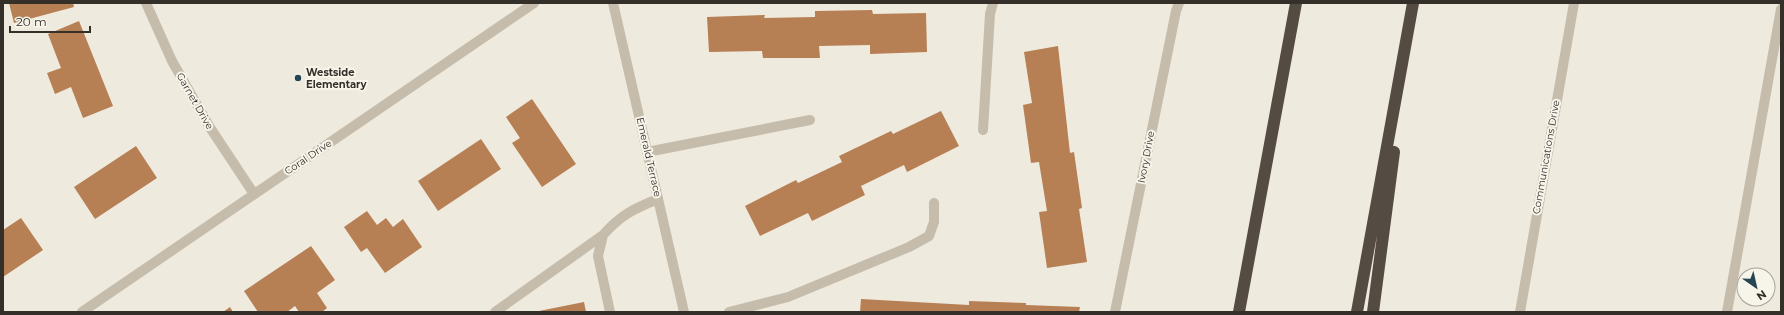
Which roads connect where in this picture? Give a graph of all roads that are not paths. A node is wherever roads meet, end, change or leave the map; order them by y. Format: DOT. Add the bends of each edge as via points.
graph roads {
  1 [pos="146,3"];
  2 [pos="534,3"];
  3 [pos="613,3"];
  4 [pos="993,3"];
  5 [pos="1179,3"];
  6 [pos="1296,3"];
  7 [pos="1413,3"];
  8 [pos="1574,3"];
  9 [pos="1781,9"];
  10 [pos="810,120"];
  11 [pos="983,130"];
  12 [pos="647,152"];
  13 [pos="254,194"];
  14 [pos="658,199"];
  15 [pos="934,203"];
  16 [pos="603,235"];
  17 [pos="82,312"];
  18 [pos="495,312"];
  19 [pos="610,312"];
  20 [pos="684,312"];
  21 [pos="730,312"];
  22 [pos="1115,312"];
  23 [pos="1239,312"];
  24 [pos="1357,312"];
  25 [pos="1373,312"];
  26 [pos="1520,312"];
  27 [pos="1727,312"];
  1 -- 13 [label="street, Garnet Drive" via="172,61 209,126"];
  2 -- 13 [label="street, Coral Drive"];
  3 -- 12 [label="street, Emerald Terrace"];
  4 -- 11 [label="street" via="990,14"];
  5 -- 22 [label="street, Ivory Drive"];
  6 -- 23 [label="highway"];
  7 -- 24 [label="highway"];
  7 -- 25 [label="highway"];
  8 -- 26 [label="street, Communications Drive"];
  9 -- 27 [label="street"];
  10 -- 12 [label="street"];
  12 -- 14 [label="street, Emerald Terrace"];
  13 -- 17 [label="street, Coral Drive"];
  14 -- 16 [label="street" via="616,220"];
  14 -- 20 [label="street, Emerald Terrace"];
  15 -- 21 [label="street" via="934,222 929,236 909,247 788,297"];
  16 -- 18 [label="street"];
  16 -- 19 [label="street" via="598,256"];
}
